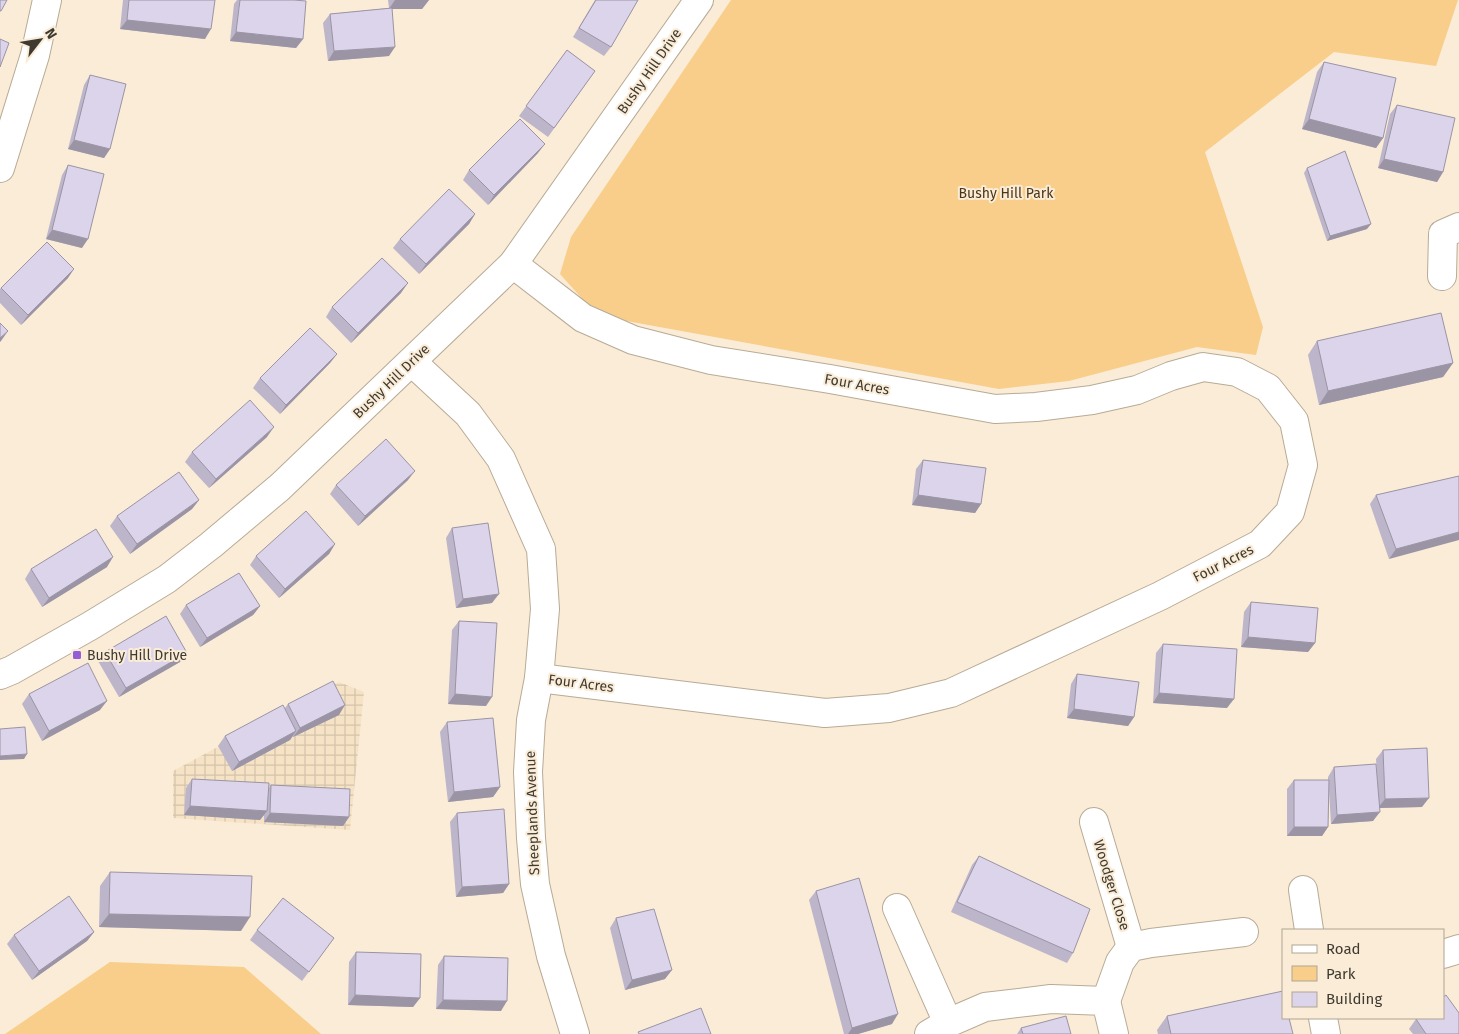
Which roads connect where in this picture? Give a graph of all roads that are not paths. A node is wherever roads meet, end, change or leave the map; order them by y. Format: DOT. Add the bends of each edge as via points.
graph roads {
  1 [pos="47,0"];
  2 [pos="699,0"];
  3 [pos="0,168"];
  4 [pos="1459,227"];
  5 [pos="513,264"];
  6 [pos="1442,276"];
  7 [pos="412,362"];
  8 [pos="0,675"];
  9 [pos="540,678"];
  10 [pos="1094,822"];
  11 [pos="1302,890"];
  12 [pos="897,908"];
  13 [pos="1309,929"];
  14 [pos="1244,932"];
  15 [pos="1131,947"];
  16 [pos="1459,949"];
  17 [pos="1444,954"];
  18 [pos="1106,1001"];
  19 [pos="1324,1019"];
  20 [pos="938,1028"];
  21 [pos="575,1034"];
  22 [pos="1114,1034"];
  23 [pos="1326,1034"];
  1 -- 3 [label="street" via="35,55"];
  2 -- 5 [label="street, Bushy Hill Drive"];
  4 -- 6 [label="street" via="1443,234"];
  5 -- 7 [label="street, Bushy Hill Drive"];
  5 -- 9 [label="street, Four Acres" via="583,318 633,340 711,360 995,409 1092,400 1137,390 1202,367 1237,372 1268,388 1294,421 1304,465 1290,512 1260,544 1160,596 951,693 889,708 826,712"];
  7 -- 8 [label="street, Bushy Hill Drive" via="280,487 167,579"];
  7 -- 9 [label="street, Sheeplands Avenue" via="468,414 501,459 541,549 545,609"];
  9 -- 21 [label="street, Sheeplands Avenue" via="531,720 528,772 535,884 551,956"];
  10 -- 15 [label="street, Woodger Close"];
  11 -- 13 [label="street"];
  12 -- 20 [label="street"];
  14 -- 15 [label="street, Woodger Close"];
  15 -- 18 [label="street, Woodger Close" via="1120,962"];
  16 -- 17 [label="street"];
  18 -- 20 [label="street" via="1050,999 985,1007"];
  18 -- 22 [label="street"];
  19 -- 23 [label="street"];
}
